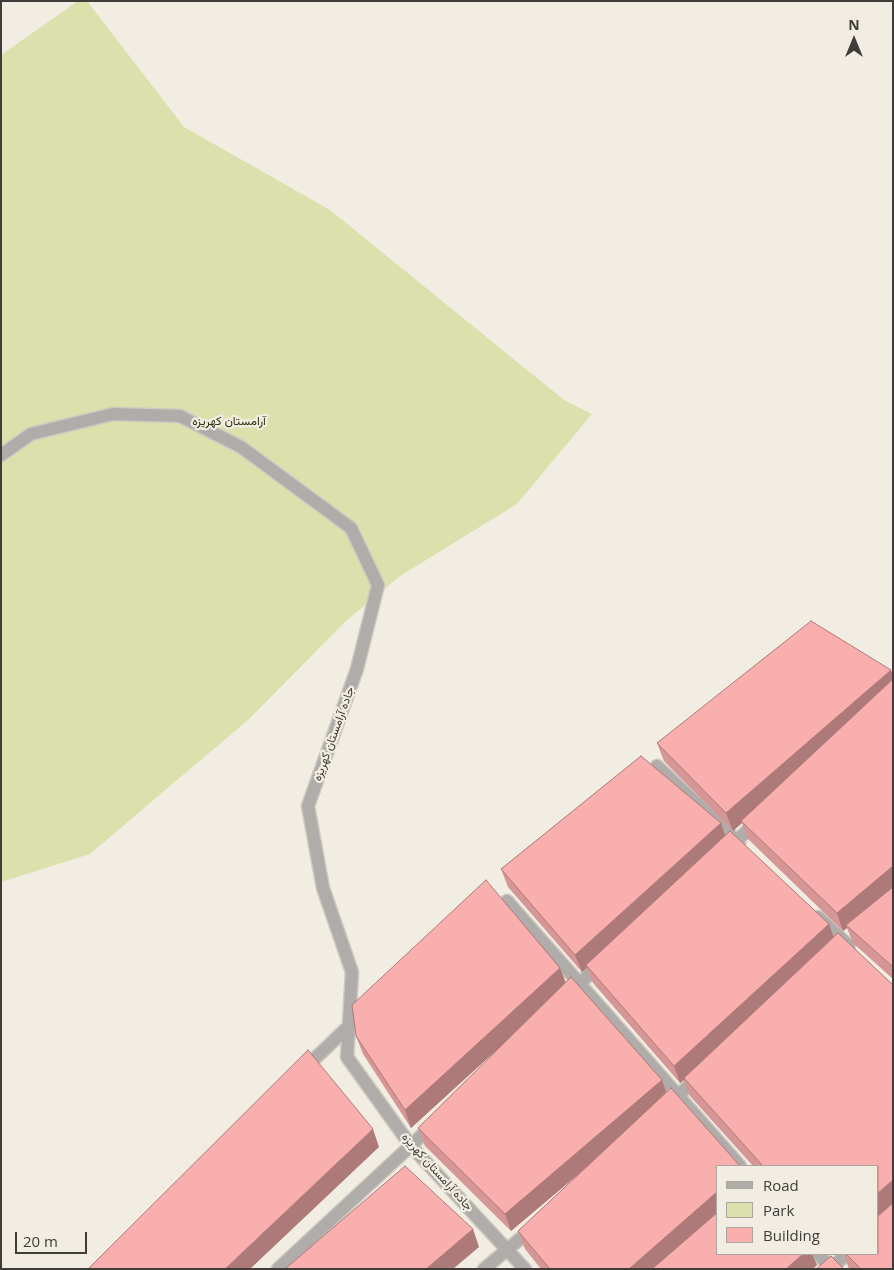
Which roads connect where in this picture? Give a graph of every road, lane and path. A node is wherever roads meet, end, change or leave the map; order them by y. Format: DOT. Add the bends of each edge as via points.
graph roads {
  1 [pos="1,455"];
  2 [pos="657,766"];
  3 [pos="765,816"];
  4 [pos="736,841"];
  5 [pos="751,854"];
  6 [pos="715,859"];
  7 [pos="507,901"];
  8 [pos="809,908"];
  9 [pos="859,955"];
  10 [pos="608,956"];
  11 [pos="580,984"];
  12 [pos="559,1004"];
  13 [pos="349,1026"];
  14 [pos="708,1068"];
  15 [pos="292,1082"];
  16 [pos="678,1095"];
  17 [pos="446,1112"];
  18 [pos="657,1114"];
  19 [pos="411,1146"];
  20 [pos="739,1165"];
  21 [pos="543,1218"];
  22 [pos="508,1251"];
  23 [pos="819,1255"];
  24 [pos="846,1255"];
  25 [pos="830,1268"];
  26 [pos="278,1269"];
  27 [pos="484,1269"];
  28 [pos="525,1269"];
  1 -- 13 [label="street, جاده آرامستان کهریزه" via="31,434 113,414 180,416 241,447 351,528 378,585 357,669 308,806 323,888 352,972"];
  2 -- 4 [label="street"];
  3 -- 4 [label="street"];
  4 -- 5 [label="street"];
  4 -- 6 [label="street"];
  7 -- 11 [label="street"];
  8 -- 9 [label="street"];
  10 -- 11 [label="street"];
  11 -- 12 [label="street"];
  11 -- 16 [label="street"];
  13 -- 15 [label="street"];
  13 -- 19 [label="street, جاده آرامستان کهریزه" via="347,1057"];
  14 -- 16 [label="street"];
  16 -- 18 [label="street"];
  16 -- 20 [label="street"];
  17 -- 19 [label="street"];
  19 -- 22 [label="street, جاده آرامستان کهریزه"];
  19 -- 26 [label="street"];
  21 -- 22 [label="street"];
  22 -- 27 [label="street"];
  22 -- 28 [label="street, جاده آرامستان کهریزه"];
  23 -- 25 [label="street"];
  24 -- 25 [label="street"];
}
